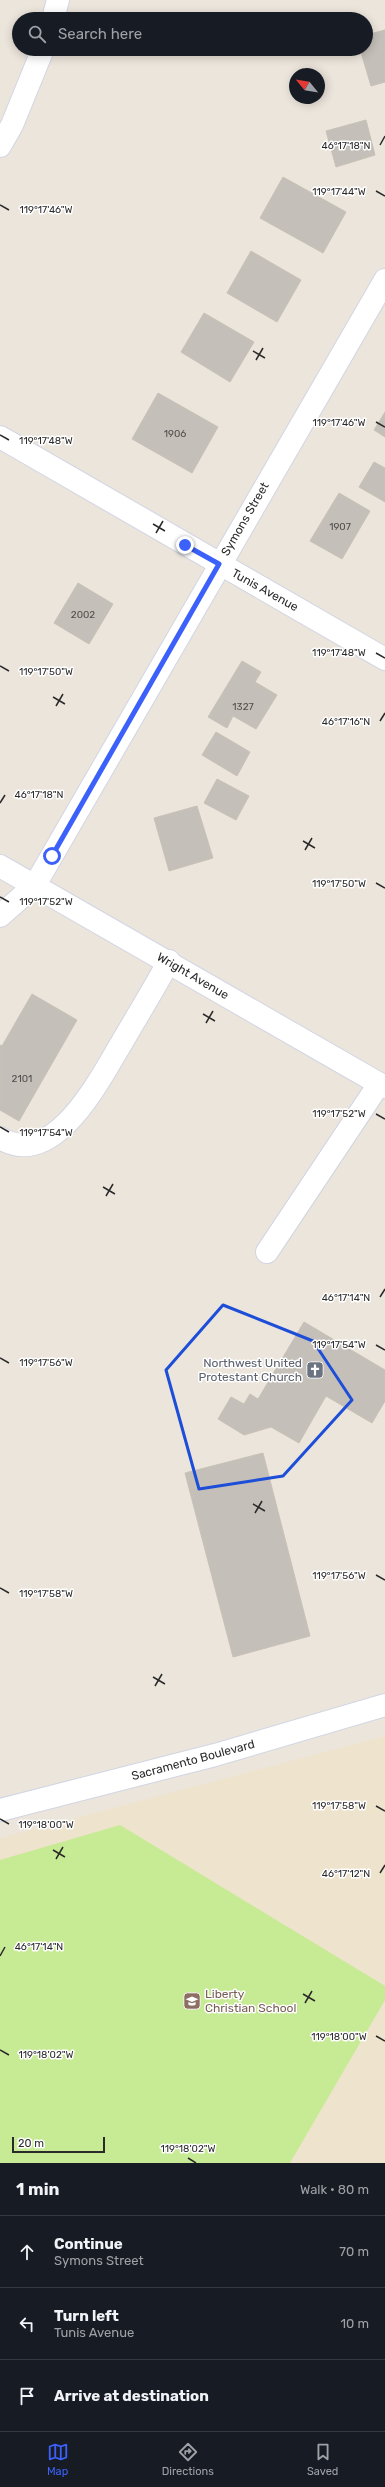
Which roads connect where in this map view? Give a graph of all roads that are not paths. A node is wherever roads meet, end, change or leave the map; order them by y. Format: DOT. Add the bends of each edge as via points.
graph roads {
  1 [pos="58,0"];
  2 [pos="55,12"];
  3 [pos="40,56"];
  4 [pos="0,146"];
  5 [pos="385,280"];
  6 [pos="0,437"];
  7 [pos="219,564"];
  8 [pos="385,659"];
  9 [pos="0,866"];
  10 [pos="35,885"];
  11 [pos="0,916"];
  12 [pos="169,961"];
  13 [pos="382,1086"];
  14 [pos="0,1138"];
  15 [pos="267,1252"];
  16 [pos="385,1705"];
  17 [pos="0,1810"];
  1 -- 2 [label="street"];
  3 -- 4 [label="street" via="12,125"];
  5 -- 7 [label="street, Symons Street"];
  6 -- 7 [label="street, Tunis Avenue"];
  7 -- 8 [label="street, Tunis Avenue"];
  7 -- 10 [label="street, Symons Street"];
  9 -- 10 [label="street, Wright Avenue"];
  10 -- 11 [label="street, Symons Street"];
  10 -- 12 [label="street, Wright Avenue"];
  12 -- 13 [label="street, Wright Avenue"];
  12 -- 14 [label="street" via="78,1112 56,1132 34,1144 18,1146"];
  13 -- 15 [label="street"];
  16 -- 17 [label="street, Sacramento Boulevard" via="214,1755"];
}
